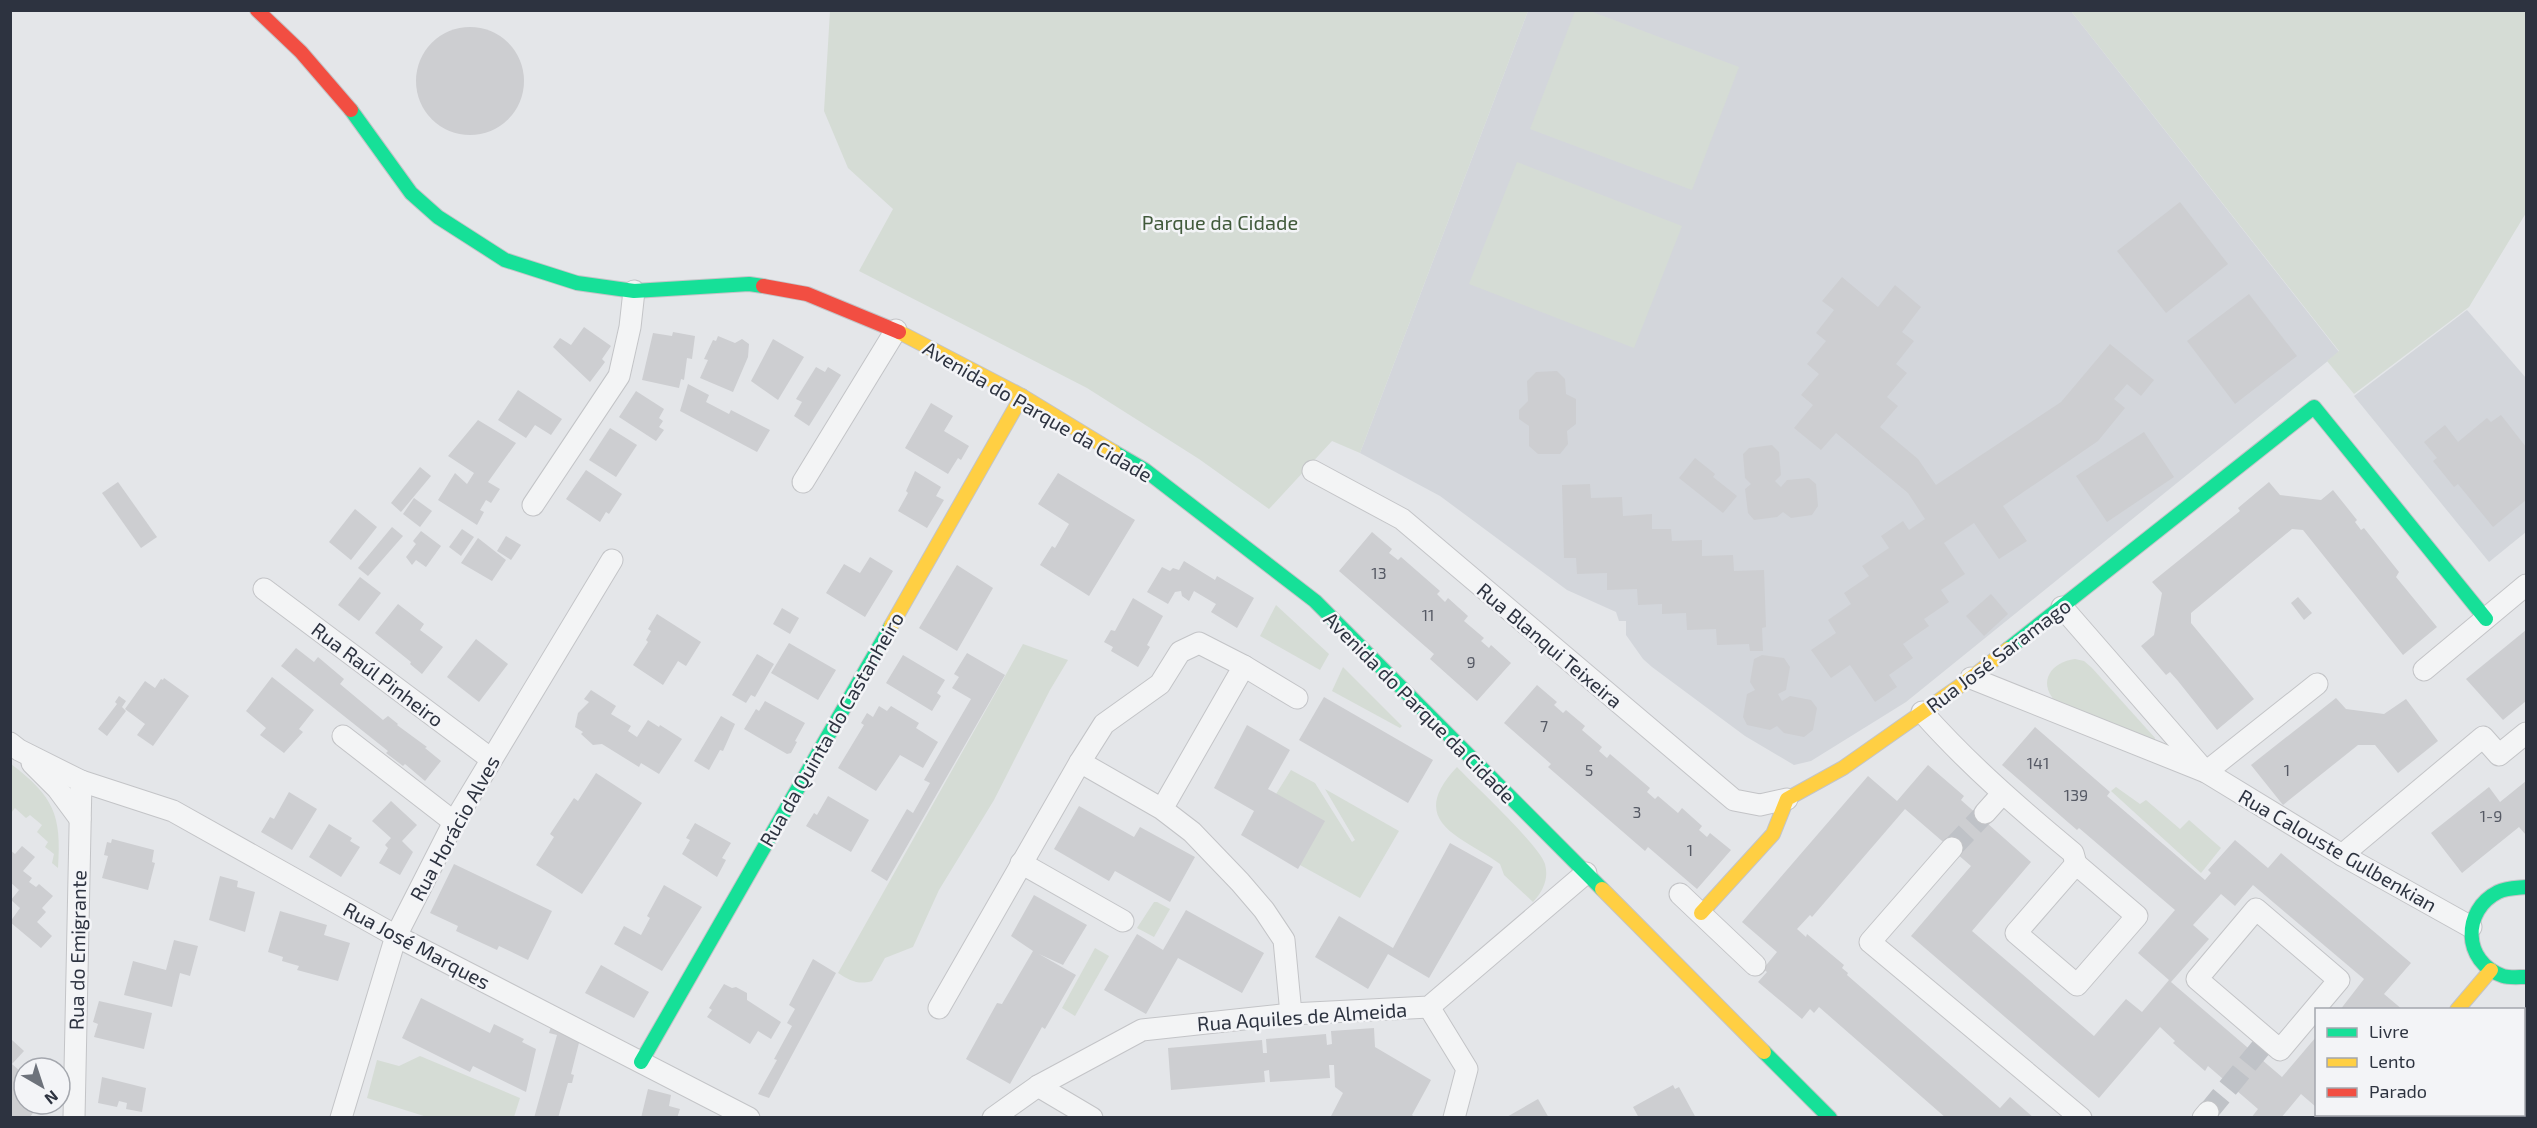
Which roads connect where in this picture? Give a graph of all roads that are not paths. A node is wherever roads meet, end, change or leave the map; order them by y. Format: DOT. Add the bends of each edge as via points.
graph roads {
  1 [pos="257,10"];
  2 [pos="634,291"];
  3 [pos="896,330"];
  4 [pos="1022,396"];
  5 [pos="1313,471"];
  6 [pos="803,483"];
  7 [pos="533,504"];
  8 [pos="612,560"];
  9 [pos="2526,585"];
  10 [pos="264,589"];
  11 [pos="2062,607"];
  12 [pos="2486,619"];
  13 [pos="1244,666"];
  14 [pos="2424,670"];
  15 [pos="1971,678"];
  16 [pos="2317,684"];
  17 [pos="1297,698"];
  18 [pos="1922,712"];
  19 [pos="2526,733"];
  20 [pos="343,736"];
  21 [pos="15,746"];
  22 [pos="491,759"];
  23 [pos="1080,762"];
  24 [pos="2206,772"];
  25 [pos="81,781"];
  26 [pos="2002,794"];
  27 [pos="1787,799"];
  28 [pos="1162,809"];
  29 [pos="1984,813"];
  30 [pos="80,819"];
  31 [pos="454,822"];
  32 [pos="1952,848"];
  33 [pos="2342,855"];
  34 [pos="1022,863"];
  35 [pos="2076,864"];
  36 [pos="1586,873"];
  37 [pos="2526,886"];
  38 [pos="1680,894"];
  39 [pos="1701,913"];
  40 [pos="1123,921"];
  41 [pos="2471,927"];
  42 [pos="396,936"];
  43 [pos="1755,965"];
  44 [pos="2491,970"];
  45 [pos="2524,979"];
  46 [pos="2339,980"];
  47 [pos="1430,1007"];
  48 [pos="939,1008"];
  49 [pos="2315,1008"];
  50 [pos="2315,1008"];
  51 [pos="2459,1008"];
  52 [pos="1291,1014"];
  53 [pos="641,1062"];
  54 [pos="1038,1086"];
  55 [pos="74,1118"];
  56 [pos="341,1118"];
  57 [pos="750,1118"];
  58 [pos="993,1118"];
  59 [pos="1092,1118"];
  60 [pos="1454,1118"];
  61 [pos="1830,1118"];
  62 [pos="2081,1118"];
  1 -- 2 [label="street, Avenida do Parque da Cidade" via="344,101 388,165 438,217 505,260 577,283"];
  2 -- 3 [label="street, Avenida do Parque da Cidade" via="749,284 807,294"];
  2 -- 7 [label="street" via="620,376"];
  3 -- 4 [label="street, Avenida do Parque da Cidade"];
  3 -- 6 [label="street"];
  4 -- 36 [label="street, Avenida do Parque da Cidade" via="1145,470 1315,601"];
  4 -- 53 [label="street, Rua da Quinta do Castanheiro"];
  5 -- 27 [label="street, Rua Blanqui Teixeira" via="1402,519 1734,800 1760,805"];
  8 -- 22 [label="street, Rua Horácio Alves"];
  9 -- 12 [label="street"];
  10 -- 22 [label="street, Rua Raúl Pinheiro"];
  11 -- 12 [label="street, Rua José Saramago" via="2314,407"];
  11 -- 15 [label="street, Rua José Saramago"];
  11 -- 24 [label="street, Rua Calouste Gulbenkian"];
  12 -- 14 [label="street"];
  13 -- 17 [label="street"];
  13 -- 23 [label="street" via="1199,643 1180,652 1160,684 1104,724"];
  13 -- 28 [label="street"];
  15 -- 18 [label="street, Rua José Saramago"];
  15 -- 24 [label="street, Rua Calouste Gulbenkian"];
  16 -- 24 [label="street"];
  18 -- 26 [label="street"];
  18 -- 27 [label="street, Rua José Saramago" via="1843,768"];
  19 -- 33 [label="street" via="2499,755 2483,737"];
  20 -- 31 [label="street"];
  21 -- 25 [label="street"];
  21 -- 30 [label="street" via="57,788"];
  22 -- 31 [label="street, Rua Horácio Alves"];
  23 -- 28 [label="street"];
  23 -- 34 [label="street"];
  24 -- 33 [label="street, Rua Calouste Gulbenkian"];
  25 -- 30 [label="street, Rua do Emigrante"];
  25 -- 42 [label="street, Rua José Marques" via="173,811"];
  26 -- 29 [label="street"];
  26 -- 35 [label="street" via="2073,853"];
  27 -- 39 [label="street" via="1773,834"];
  28 -- 52 [label="street" via="1192,832 1240,882 1284,940"];
  30 -- 55 [label="street, Rua do Emigrante"];
  31 -- 42 [label="street, Rua Horácio Alves"];
  32 -- 62 [label="street" via="1870,942"];
  33 -- 41 [label="street, Rua Calouste Gulbenkian"];
  34 -- 40 [label="street"];
  34 -- 48 [label="street"];
  35 -- 35 [label="street" via="2016,933 2077,985 2137,916"];
  36 -- 47 [label="street, Rua Aquiles de Almeida"];
  36 -- 61 [label="street, Avenida do Parque da Cidade"];
  37 -- 41 [label="street" via="2511,886 2491,894 2479,905"];
  38 -- 39 [label="street"];
  39 -- 43 [label="street"];
  41 -- 44 [label="street" via="2472,943 2483,964"];
  42 -- 53 [label="street, Rua José Marques"];
  42 -- 56 [label="street, Rua Horácio Alves"];
  44 -- 45 [label="street"];
  44 -- 51 [label="street"];
  46 -- 49 [label="street" via="2256,909 2197,979 2280,1050"];
  46 -- 50 [label="street"];
  47 -- 52 [label="street, Rua Aquiles de Almeida"];
  47 -- 60 [label="street" via="1467,1070"];
  52 -- 54 [label="street, Rua Aquiles de Almeida" via="1142,1030"];
  53 -- 57 [label="street, Rua José Marques"];
  54 -- 58 [label="street, Rua Aquiles de Almeida"];
  54 -- 59 [label="street"];
}
